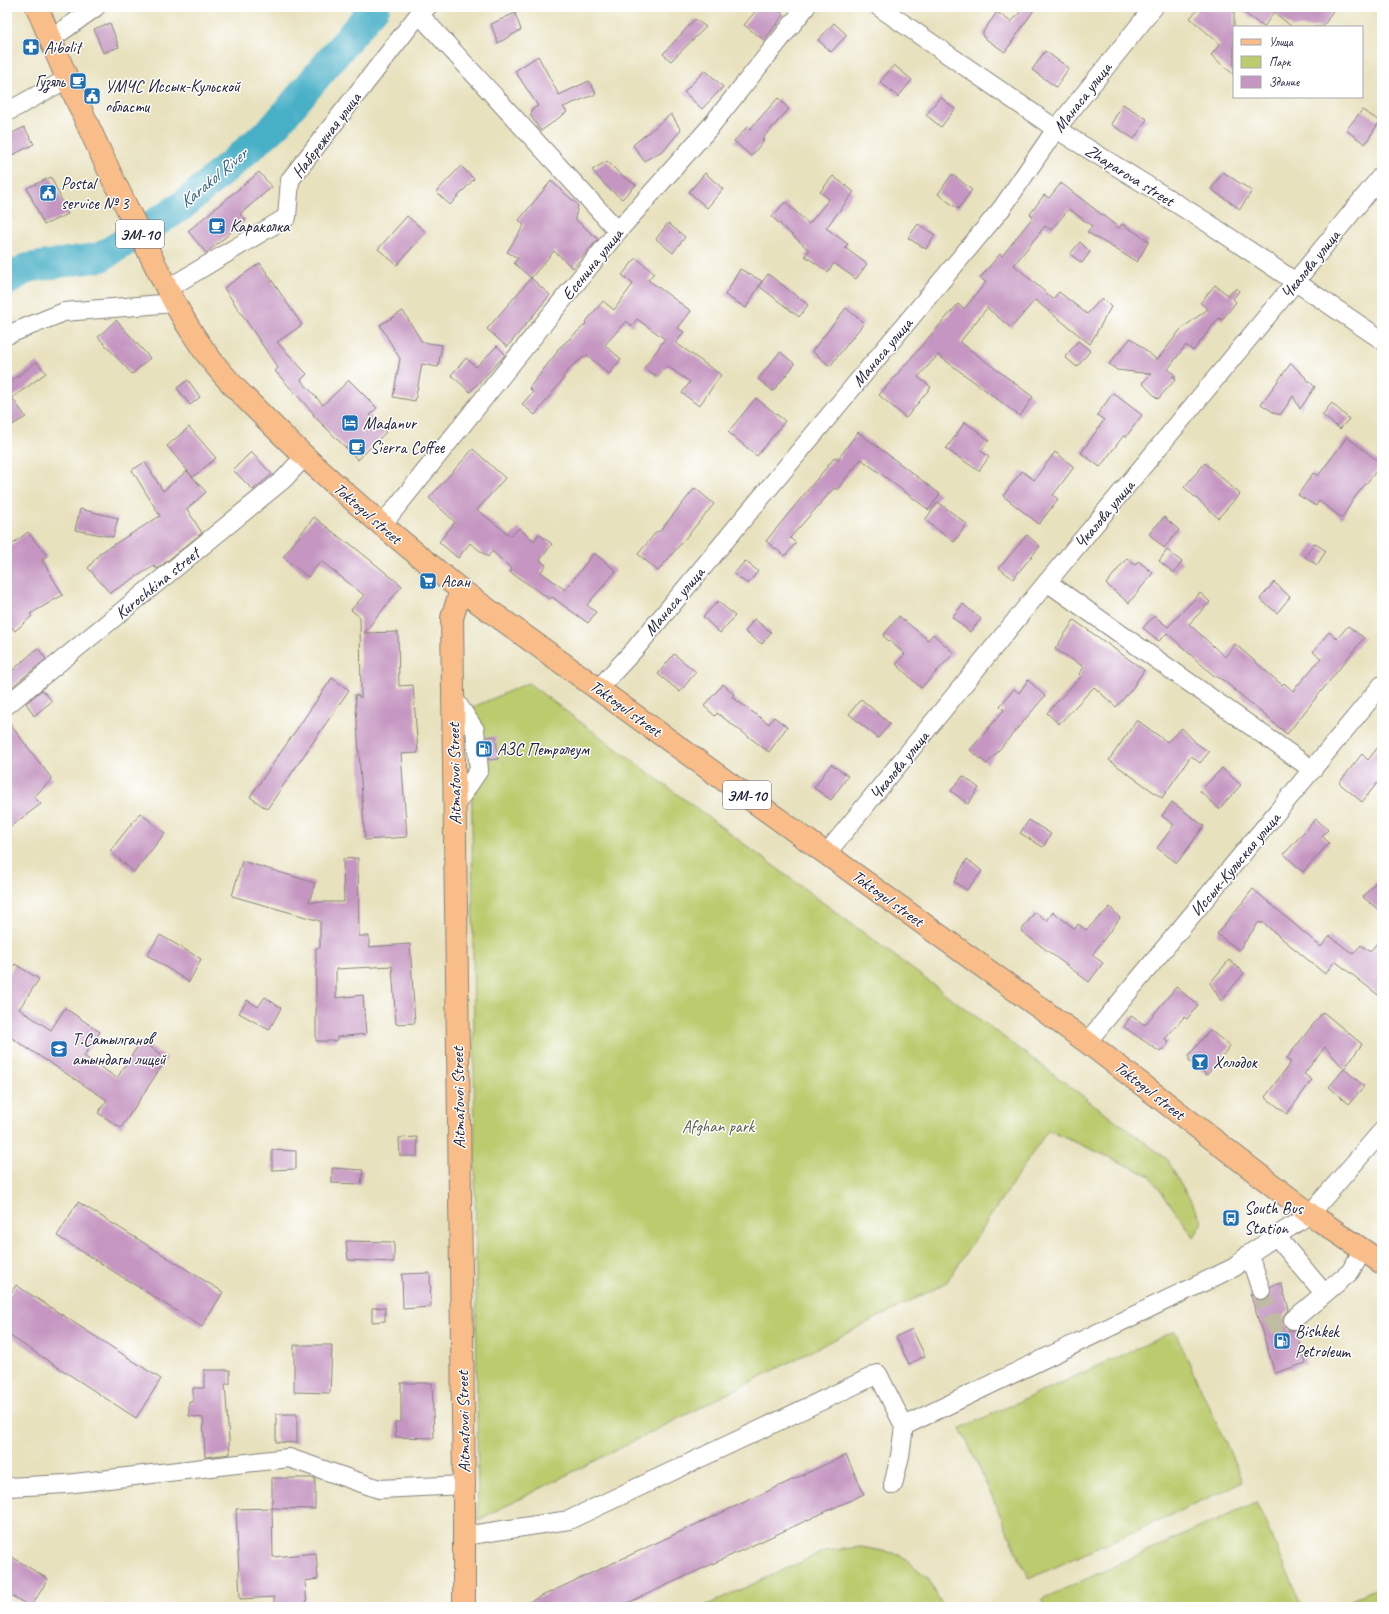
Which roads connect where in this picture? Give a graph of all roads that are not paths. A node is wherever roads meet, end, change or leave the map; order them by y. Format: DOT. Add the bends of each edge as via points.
graph roads {
  1 [pos="37,7"];
  2 [pos="96,7"];
  3 [pos="806,7"];
  4 [pos="879,7"];
  5 [pos="1154,7"];
  6 [pos="423,11"];
  7 [pos="51,40"];
  8 [pos="67,78"];
  9 [pos="7,112"];
  10 [pos="1056,129"];
  11 [pos="1382,175"];
  12 [pos="618,231"];
  13 [pos="1296,281"];
  14 [pos="168,290"];
  15 [pos="7,335"];
  16 [pos="1382,340"];
  17 [pos="304,457"];
  18 [pos="382,525"];
  19 [pos="1047,582"];
  20 [pos="462,590"];
  21 [pos="1382,685"];
  22 [pos="598,688"];
  23 [pos="7,705"];
  24 [pos="1313,770"];
  25 [pos="826,854"];
  26 [pos="1087,1042"];
  27 [pos="1382,1131"];
  28 [pos="1310,1214"];
  29 [pos="1276,1236"];
  30 [pos="1363,1250"];
  31 [pos="1249,1254"];
  32 [pos="1382,1263"];
  33 [pos="1261,1290"];
  34 [pos="1324,1293"];
  35 [pos="1293,1320"];
  36 [pos="904,1426"];
  37 [pos="893,1485"];
  38 [pos="464,1486"];
  39 [pos="7,1487"];
  40 [pos="464,1536"];
  41 [pos="464,1607"];
  1 -- 7 [label="main road, Toktogul street / ЭМ-10"];
  2 -- 7 [label="street"];
  3 -- 12 [label="street, Есенина улица" via="710,127"];
  4 -- 10 [label="street, Zhaparova street"];
  5 -- 10 [label="street, Манаса улица"];
  6 -- 12 [label="street"];
  6 -- 14 [label="street, Набережная улица" via="290,180 287,217"];
  7 -- 8 [label="main road, Toktogul street / ЭМ-10"];
  8 -- 9 [label="street"];
  8 -- 14 [label="main road, Toktogul street / ЭМ-10" via="118,191"];
  10 -- 13 [label="street, Zhaparova street"];
  10 -- 22 [label="street, Манаса улица" via="1002,208 634,649"];
  11 -- 13 [label="street, Чкалова улица"];
  12 -- 18 [label="street, Есенина улица"];
  13 -- 16 [label="street, Zhaparova street"];
  13 -- 19 [label="street, Чкалова улица"];
  14 -- 15 [label="street" via="64,312"];
  14 -- 17 [label="main road, Toktogul street / ЭМ-10" via="198,343 226,379"];
  17 -- 18 [label="main road, Toktogul street / ЭМ-10"];
  17 -- 23 [label="street, Kurochkina street" via="284,479"];
  18 -- 20 [label="main road, Toktogul street / ЭМ-10"];
  19 -- 24 [label="street"];
  19 -- 25 [label="street, Чкалова улица"];
  20 -- 22 [label="main road, Toktogul street / ЭМ-10"];
  20 -- 38 [label="main road, Aitmatovoi Street" via="452,618"];
  21 -- 24 [label="street, Иссык-Кульская улица"];
  22 -- 25 [label="main road, Toktogul street / ЭМ-10"];
  24 -- 26 [label="street, Иссык-Кульская улица"];
  25 -- 26 [label="main road, Toktogul street / ЭМ-10"];
  26 -- 28 [label="main road, Toktogul street / ЭМ-10"];
  27 -- 28 [label="street"];
  28 -- 29 [label="street"];
  28 -- 30 [label="main road, Toktogul street / ЭМ-10"];
  29 -- 31 [label="street"];
  29 -- 34 [label="street"];
  30 -- 32 [label="main road, Toktogul street / ЭМ-10"];
  30 -- 34 [label="street" via="1350,1272"];
  31 -- 33 [label="street"];
  31 -- 36 [label="street" via="1235,1267"];
  34 -- 35 [label="street"];
  36 -- 37 [label="street"];
  36 -- 40 [label="street" via="878,1374 569,1520"];
  38 -- 39 [label="street" via="379,1489 289,1458 66,1484"];
  38 -- 40 [label="main road, Aitmatovoi Street"];
  40 -- 41 [label="main road, Aitmatovoi Street"];
}
